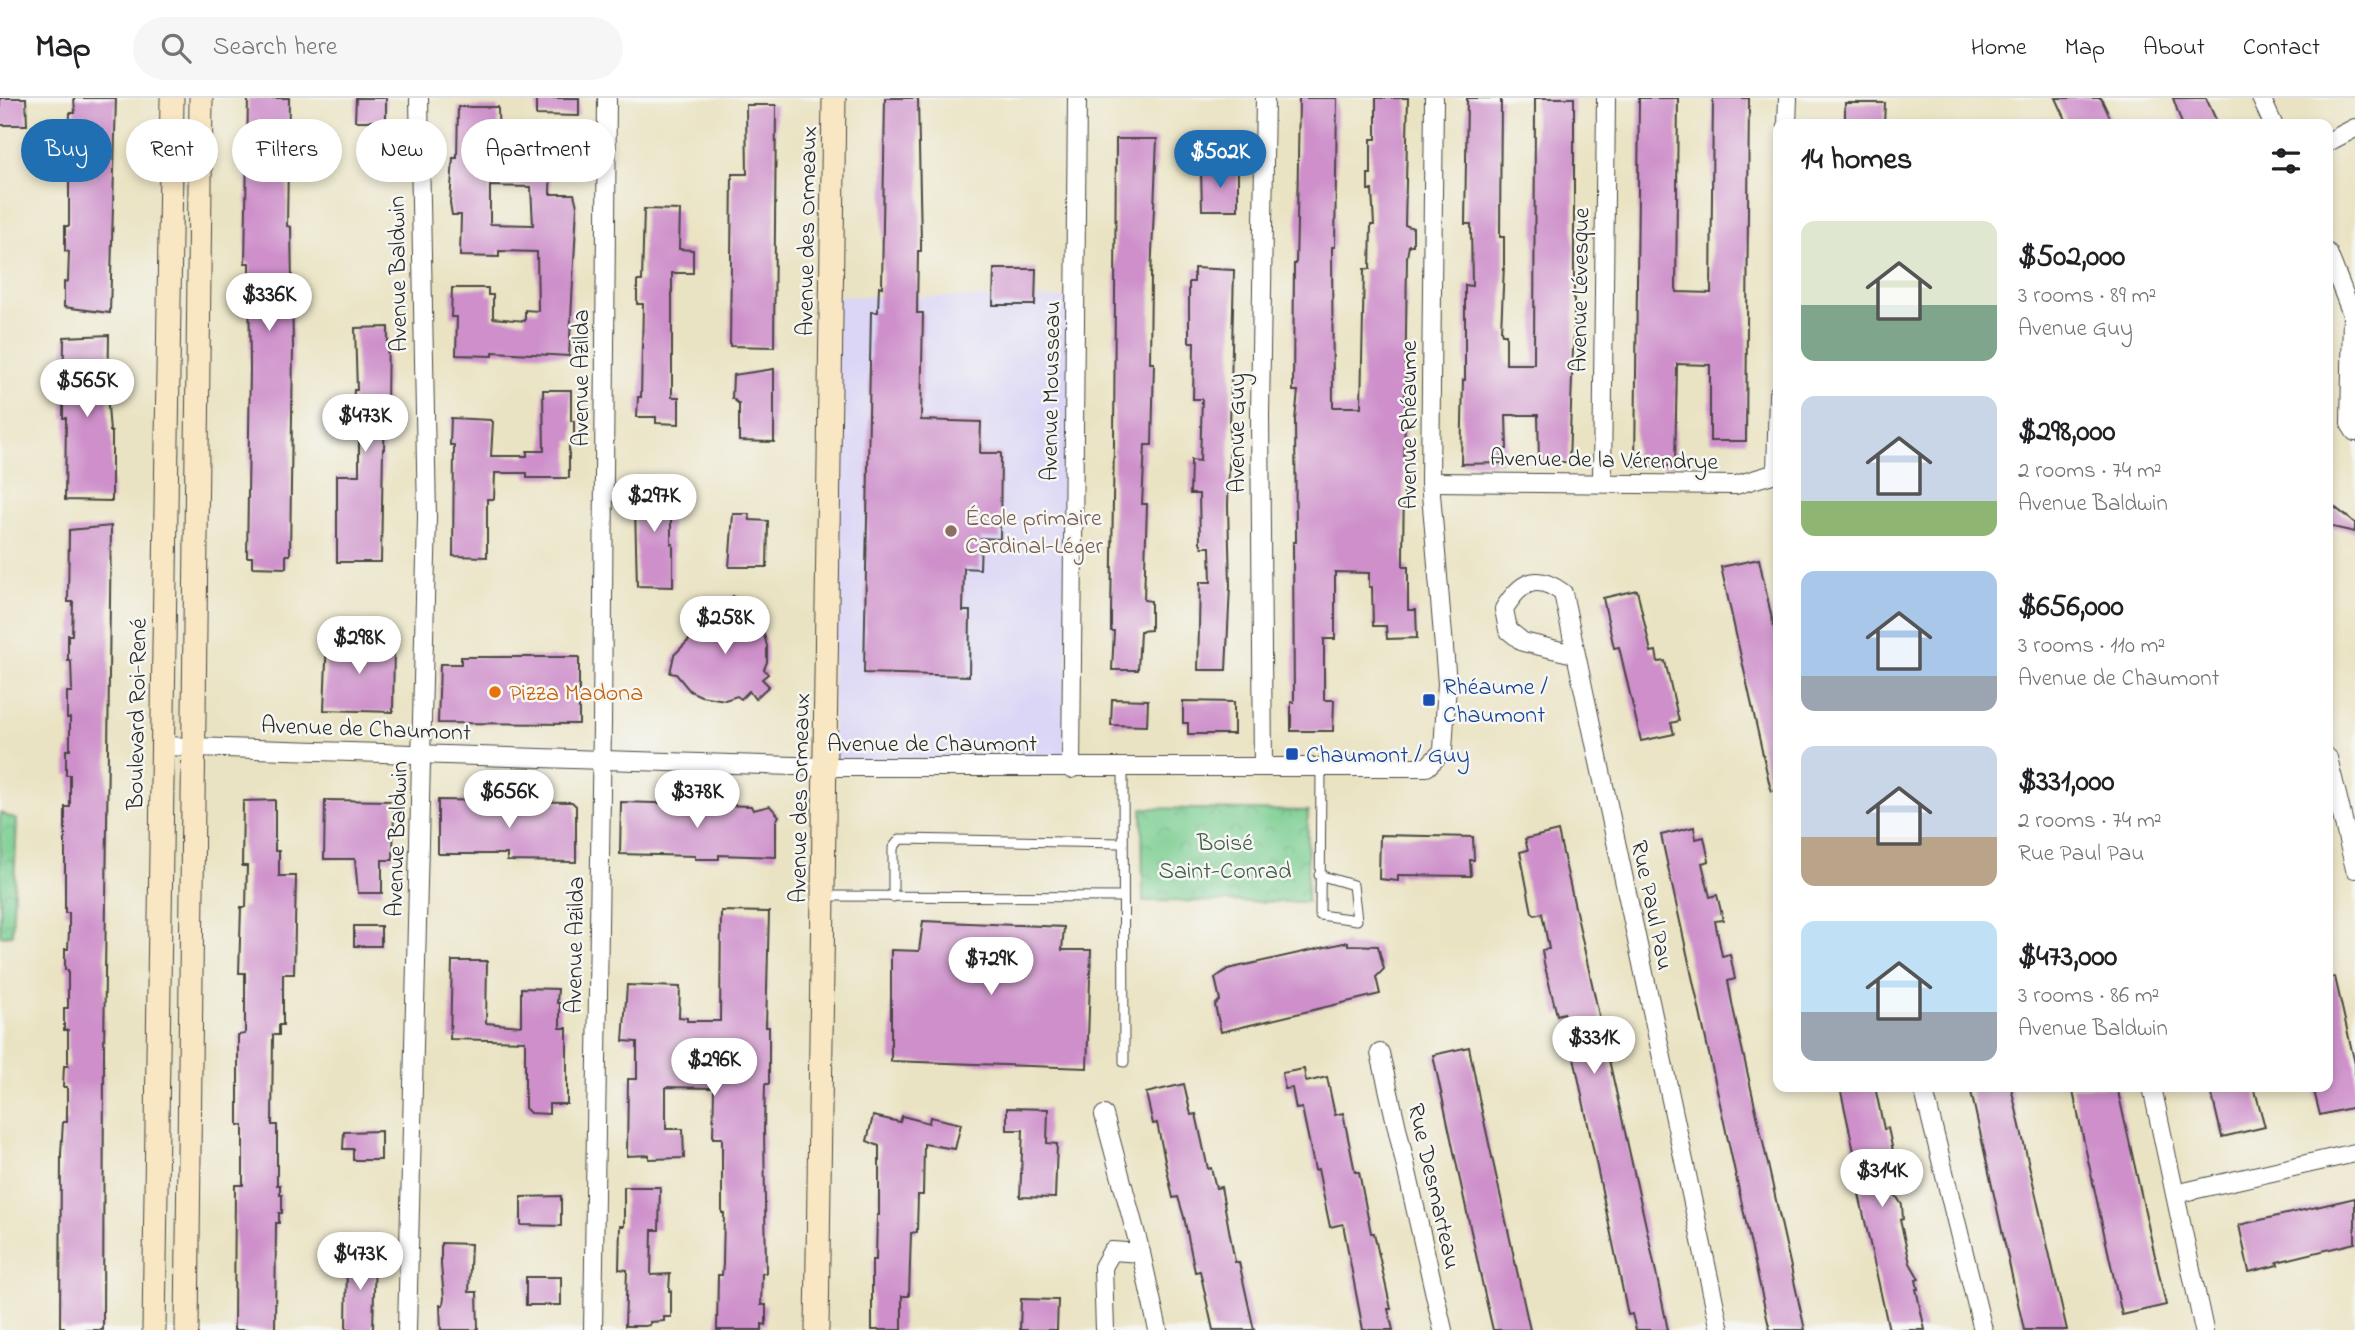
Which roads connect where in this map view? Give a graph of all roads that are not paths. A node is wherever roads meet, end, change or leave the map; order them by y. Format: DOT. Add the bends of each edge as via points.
graph roads {
  1 [pos="172,98"];
  2 [pos="201,98"];
  3 [pos="419,98"];
  4 [pos="607,98"];
  5 [pos="834,98"];
  6 [pos="1077,98"];
  7 [pos="1265,98"];
  8 [pos="1434,98"];
  9 [pos="1606,98"];
  10 [pos="1788,98"];
  11 [pos="2261,98"];
  12 [pos="1787,119"];
  13 [pos="2271,119"];
  14 [pos="2355,128"];
  15 [pos="2333,139"];
  16 [pos="2333,266"];
  17 [pos="2355,432"];
  18 [pos="1773,474"];
  19 [pos="1430,482"];
  20 [pos="1602,483"];
  21 [pos="1574,654"];
  22 [pos="162,746"];
  23 [pos="194,747"];
  24 [pos="1443,751"];
  25 [pos="422,754"];
  26 [pos="601,760"];
  27 [pos="825,767"];
  28 [pos="1263,767"];
  29 [pos="1321,767"];
  30 [pos="1123,768"];
  31 [pos="1071,769"];
  32 [pos="2333,779"];
  33 [pos="1123,843"];
  34 [pos="2355,869"];
  35 [pos="1320,875"];
  36 [pos="824,896"];
  37 [pos="893,897"];
  38 [pos="1123,897"];
  39 [pos="1380,1053"];
  40 [pos="1124,1062"];
  41 [pos="1924,1092"];
  42 [pos="2153,1092"];
  43 [pos="1104,1115"];
  44 [pos="2355,1153"];
  45 [pos="2175,1194"];
  46 [pos="1141,1252"];
  47 [pos="154,1330"];
  48 [pos="187,1330"];
  49 [pos="407,1330"];
  50 [pos="593,1330"];
  51 [pos="817,1330"];
  52 [pos="1105,1330"];
  53 [pos="1158,1330"];
  54 [pos="1443,1330"];
  55 [pos="1720,1330"];
  56 [pos="1983,1330"];
  57 [pos="2204,1330"];
  1 -- 22 [label="street, Boulevard Roi-René"];
  2 -- 23 [label="street"];
  3 -- 25 [label="street, Avenue Baldwin" via="427,517"];
  4 -- 26 [label="street, Avenue Azilda"];
  5 -- 27 [label="street, Avenue des Ormeaux"];
  6 -- 31 [label="street, Avenue Mousseau"];
  7 -- 28 [label="street, Avenue Guy" via="1260,415"];
  8 -- 19 [label="street, Avenue Rhéaume"];
  9 -- 20 [label="street, Avenue Lévesque"];
  10 -- 12 [label="street"];
  11 -- 13 [label="street"];
  14 -- 15 [label="street"];
  16 -- 17 [label="street" via="2352,314 2350,424"];
  18 -- 20 [label="street, Avenue de la Vérendrye" via="1736,485"];
  19 -- 20 [label="street, Avenue de la Vérendrye"];
  19 -- 24 [label="street, Avenue Rhéaume" via="1447,682"];
  21 -- 21 [label="street, Rue Paul Pau" via="1563,593 1550,584 1530,582 1515,592 1504,610 1508,630 1523,642"];
  21 -- 55 [label="street, Rue Paul Pau"];
  22 -- 23 [label="street, Avenue de Chaumont"];
  22 -- 47 [label="street, Boulevard Roi-René"];
  23 -- 25 [label="street, Avenue de Chaumont"];
  23 -- 48 [label="street"];
  24 -- 29 [label="street, Avenue de Chaumont" via="1426,767"];
  25 -- 26 [label="street, Avenue de Chaumont"];
  25 -- 49 [label="street, Avenue Baldwin"];
  26 -- 27 [label="street, Avenue de Chaumont"];
  26 -- 50 [label="street, Avenue Azilda"];
  27 -- 31 [label="street, Avenue de Chaumont"];
  27 -- 36 [label="street, Avenue des Ormeaux"];
  28 -- 29 [label="street, Avenue de Chaumont"];
  28 -- 30 [label="street, Avenue de Chaumont"];
  29 -- 35 [label="lane"];
  30 -- 31 [label="street, Avenue de Chaumont"];
  30 -- 33 [label="lane"];
  32 -- 34 [label="street"];
  33 -- 37 [label="lane" via="900,839 893,848"];
  33 -- 38 [label="lane"];
  35 -- 35 [label="lane" via="1320,915 1357,920 1353,886"];
  36 -- 37 [label="lane"];
  36 -- 51 [label="street, Avenue des Ormeaux"];
  37 -- 38 [label="lane"];
  38 -- 40 [label="lane"];
  39 -- 54 [label="street, Rue Desmarteau"];
  41 -- 56 [label="street"];
  42 -- 45 [label="street"];
  43 -- 46 [label="street"];
  44 -- 45 [label="street"];
  45 -- 57 [label="street"];
  46 -- 52 [label="street" via="1112,1251 1103,1267"];
  46 -- 53 [label="street"];
}
